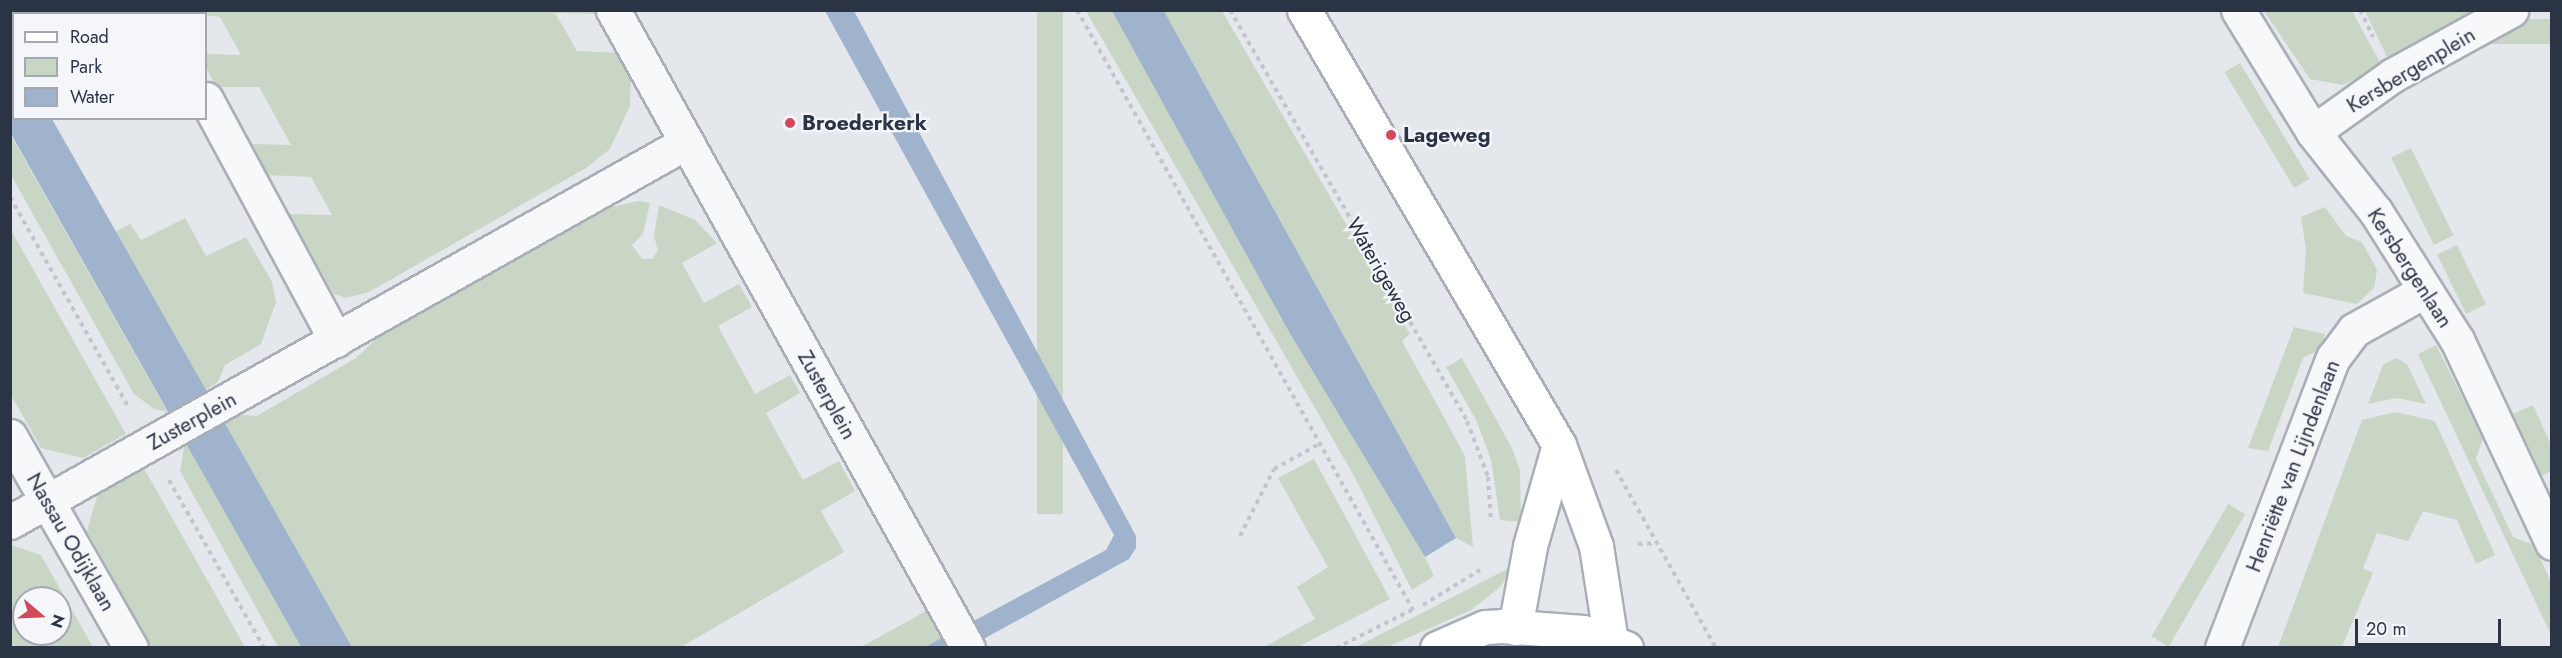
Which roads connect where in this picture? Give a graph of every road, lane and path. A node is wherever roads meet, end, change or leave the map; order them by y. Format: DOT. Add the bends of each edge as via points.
graph roads {
  1 [pos="613,10"];
  2 [pos="1077,10"];
  3 [pos="1230,10"];
  4 [pos="1304,10"];
  5 [pos="2238,10"];
  6 [pos="2511,10"];
  7 [pos="207,101"];
  8 [pos="2313,132"];
  9 [pos="687,142"];
  10 [pos="2424,291"];
  11 [pos="336,340"];
  12 [pos="10,436"];
  13 [pos="1320,443"];
  14 [pos="1559,445"];
  15 [pos="48,502"];
  16 [pos="10,522"];
  17 [pos="1492,532"];
  18 [pos="1240,536"];
  19 [pos="1658,543"];
  20 [pos="2552,543"];
  21 [pos="1485,563"];
  22 [pos="1413,610"];
  23 [pos="1515,628"];
  24 [pos="1618,645"];
  25 [pos="131,648"];
  26 [pos="968,648"];
  27 [pos="1336,648"];
  28 [pos="1437,648"];
  29 [pos="1716,648"];
  30 [pos="2222,648"];
  1 -- 9 [label="street, Zusterplein"];
  2 -- 13 [label="path"];
  3 -- 17 [label="path, Waterigeweg" via="1467,421 1488,477"];
  4 -- 14 [label="street"];
  5 -- 8 [label="street, Kersbergenlaan"];
  6 -- 8 [label="street, Kersbergenplein" via="2393,75"];
  7 -- 11 [label="street"];
  8 -- 10 [label="street, Kersbergenlaan" via="2376,212"];
  9 -- 11 [label="street, Zusterplein"];
  9 -- 26 [label="street, Zusterplein"];
  10 -- 20 [label="street, Kersbergenlaan" via="2457,340"];
  10 -- 30 [label="street, Henriëtte van Lijndenlaan" via="2354,330 2333,358"];
  11 -- 15 [label="street, Zusterplein"];
  12 -- 15 [label="street, Nassau Odijklaan"];
  13 -- 18 [label="path" via="1274,469"];
  13 -- 22 [label="path"];
  14 -- 23 [label="street" via="1530,546"];
  14 -- 24 [label="street" via="1596,546"];
  15 -- 16 [label="street, Zusterplein"];
  15 -- 25 [label="street, Nassau Odijklaan"];
  19 -- 29 [label="path"];
  21 -- 22 [label="path" via="1479,572"];
  22 -- 27 [label="path"];
  23 -- 24 [label="street" via="1583,632"];
  23 -- 28 [label="street" via="1485,627"];
}
